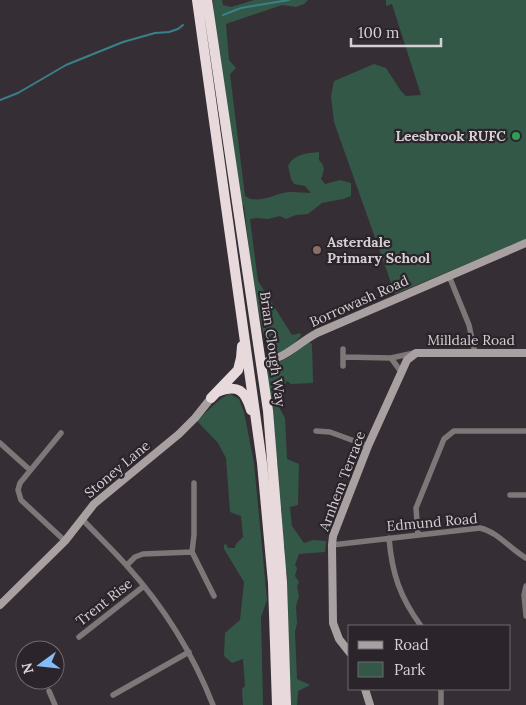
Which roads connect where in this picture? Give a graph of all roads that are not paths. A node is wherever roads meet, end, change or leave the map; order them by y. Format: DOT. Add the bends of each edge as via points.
graph roads {
  1 [pos="198,0"];
  2 [pos="207,0"];
  3 [pos="526,244"];
  4 [pos="449,276"];
  5 [pos="238,288"];
  6 [pos="343,349"];
  7 [pos="416,353"];
  8 [pos="475,353"];
  9 [pos="526,353"];
  10 [pos="343,357"];
  11 [pos="391,358"];
  12 [pos="262,363"];
  13 [pos="343,366"];
  14 [pos="402,373"];
  15 [pos="214,395"];
  16 [pos="258,430"];
  17 [pos="316,431"];
  18 [pos="526,431"];
  19 [pos="61,433"];
  20 [pos="0,443"];
  21 [pos="368,446"];
  22 [pos="30,470"];
  23 [pos="194,484"];
  24 [pos="510,495"];
  25 [pos="526,495"];
  26 [pos="82,520"];
  27 [pos="418,535"];
  28 [pos="389,538"];
  29 [pos="65,541"];
  30 [pos="332,545"];
  31 [pos="192,552"];
  32 [pos="526,558"];
  33 [pos="127,565"];
  34 [pos="144,586"];
  35 [pos="526,586"];
  36 [pos="4,595"];
  37 [pos="214,596"];
  38 [pos="0,605"];
  39 [pos="526,616"];
  40 [pos="420,625"];
  41 [pos="79,637"];
  42 [pos="348,650"];
  43 [pos="189,652"];
  44 [pos="365,690"];
  45 [pos="441,690"];
  46 [pos="49,691"];
  47 [pos="113,695"];
  48 [pos="56,705"];
  49 [pos="213,705"];
  50 [pos="277,705"];
  51 [pos="286,705"];
  52 [pos="370,705"];
  53 [pos="442,705"];
  1 -- 5 [label="highway, Brian Clough Way"];
  2 -- 12 [label="highway, Brian Clough Way"];
  3 -- 4 [label="street, Borrowash Road"];
  4 -- 8 [label="street"];
  4 -- 12 [label="street, Borrowash Road" via="317,333 281,358"];
  5 -- 15 [label="highway" via="241,362 236,373"];
  5 -- 16 [label="highway, Brian Clough Way"];
  6 -- 10 [label="street"];
  7 -- 8 [label="street, Milldale Road"];
  7 -- 11 [label="street"];
  7 -- 14 [label="street, Arnhem Terrace" via="408,360"];
  8 -- 9 [label="street, Milldale Road"];
  10 -- 11 [label="street"];
  10 -- 13 [label="street"];
  11 -- 14 [label="street"];
  12 -- 51 [label="highway, Brian Clough Way" via="282,582"];
  14 -- 21 [label="street, Arnhem Terrace"];
  15 -- 16 [label="highway" via="232,388 242,392"];
  15 -- 26 [label="street, Stoney Lane" via="179,434 110,489"];
  16 -- 50 [label="highway, Brian Clough Way" via="273,584"];
  17 -- 21 [label="street" via="330,432"];
  18 -- 27 [label="street" via="454,431 447,436 416,508"];
  19 -- 22 [label="street"];
  20 -- 22 [label="street"];
  21 -- 30 [label="street, Arnhem Terrace" via="340,514"];
  22 -- 29 [label="street" via="20,483 21,500"];
  23 -- 31 [label="street"];
  24 -- 25 [label="street"];
  26 -- 29 [label="street, Stoney Lane"];
  26 -- 33 [label="street"];
  27 -- 28 [label="street, Edmund Road"];
  27 -- 32 [label="street, Edmund Road" via="484,529"];
  28 -- 30 [label="street, Edmund Road"];
  28 -- 40 [label="street" via="397,584"];
  29 -- 36 [label="street, Stoney Lane"];
  30 -- 42 [label="street, Arnhem Terrace" via="333,623"];
  31 -- 33 [label="street" via="143,554"];
  31 -- 37 [label="street"];
  33 -- 34 [label="street"];
  34 -- 41 [label="street, Trent Rise"];
  34 -- 43 [label="street"];
  35 -- 39 [label="street"];
  36 -- 38 [label="street, Stoney Lane"];
  43 -- 47 [label="street"];
  43 -- 49 [label="street"];
  44 -- 52 [label="street"];
  45 -- 53 [label="street"];
  46 -- 48 [label="street"];
}
